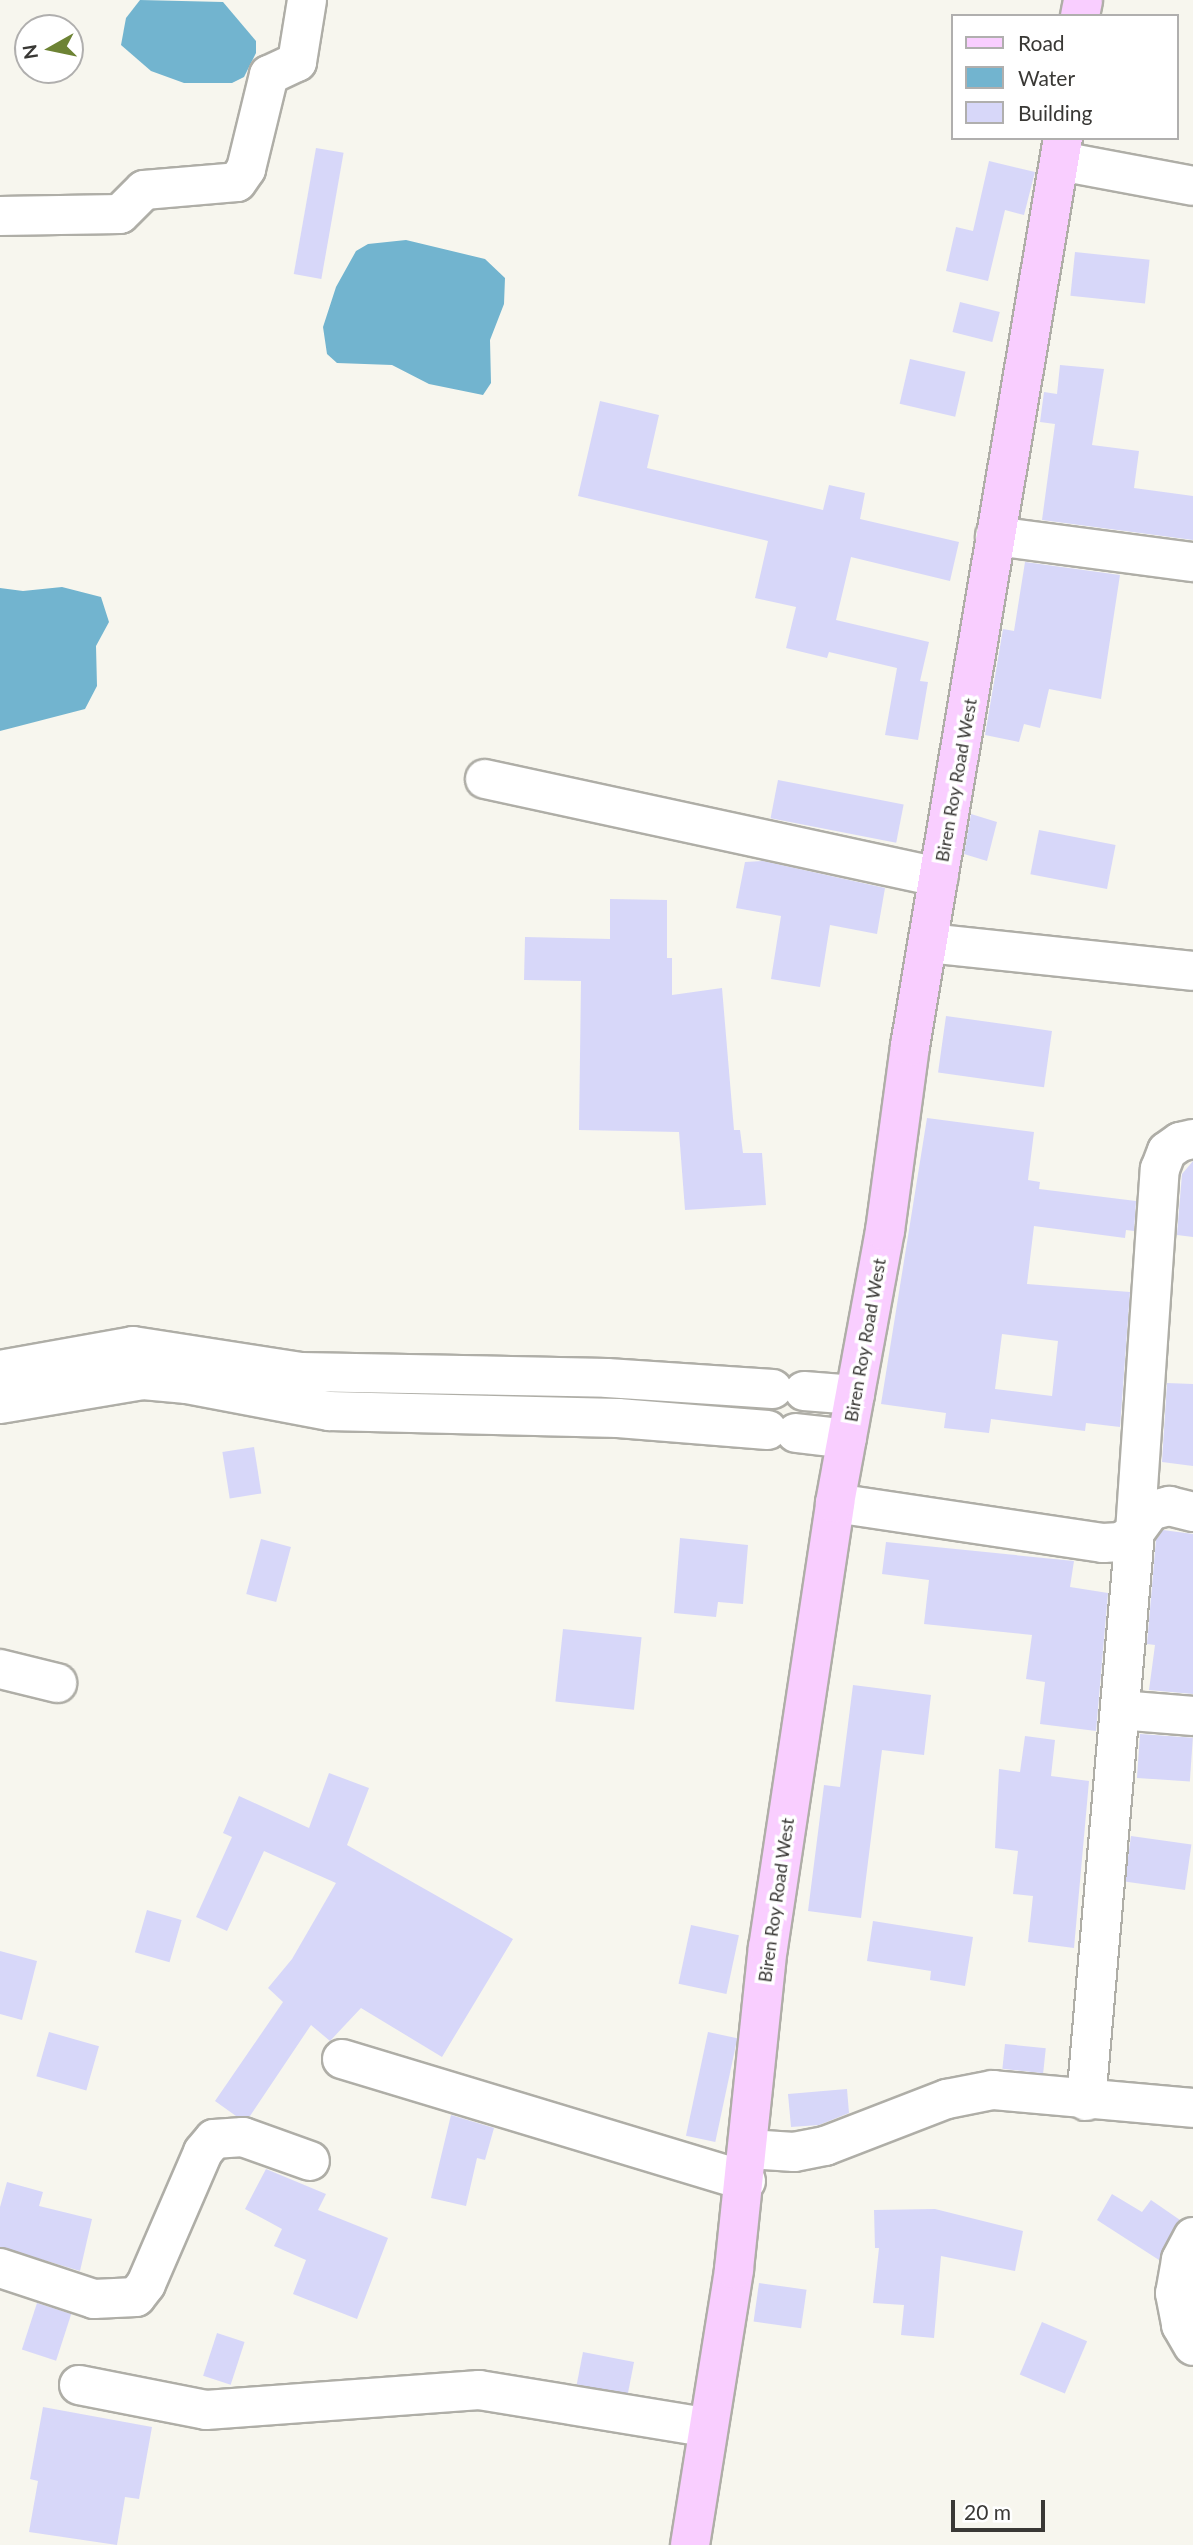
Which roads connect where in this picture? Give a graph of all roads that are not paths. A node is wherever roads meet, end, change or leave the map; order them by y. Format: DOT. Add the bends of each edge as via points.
graph roads {
  1 [pos="306,0"];
  2 [pos="1062,150"];
  3 [pos="1193,186"];
  4 [pos="0,216"];
  5 [pos="995,536"];
  6 [pos="1193,562"];
  7 [pos="485,779"];
  8 [pos="939,877"];
  9 [pos="928,943"];
  10 [pos="1193,971"];
  11 [pos="1193,1139"];
  12 [pos="0,1370"];
  13 [pos="855,1395"];
  14 [pos="0,1404"];
  15 [pos="847,1439"];
  16 [pos="835,1503"];
  17 [pos="1193,1512"];
  18 [pos="1135,1532"];
  19 [pos="0,1670"];
  20 [pos="57,1683"];
  21 [pos="1120,1710"];
  22 [pos="1193,1716"];
  23 [pos="342,2059"];
  24 [pos="1086,2101"];
  25 [pos="1193,2108"];
  26 [pos="310,2161"];
  27 [pos="748,2165"];
  28 [pos="1193,2237"];
  29 [pos="0,2268"];
  30 [pos="1193,2346"];
  31 [pos="79,2385"];
  32 [pos="706,2427"];
  33 [pos="690,2545"];
  1 -- 4 [label="street" via="297,62 270,75 246,169 237,182 144,190 120,214"];
  2 -- 3 [label="street"];
  2 -- 5 [label="main road, Biren Roy Road West"];
  5 -- 6 [label="street"];
  5 -- 8 [label="main road, Biren Roy Road West"];
  7 -- 8 [label="street"];
  8 -- 9 [label="main road, Biren Roy Road West"];
  9 -- 10 [label="street"];
  9 -- 13 [label="main road, Biren Roy Road West"];
  11 -- 18 [label="street" via="1167,1151 1160,1169"];
  12 -- 13 [label="street" via="133,1346 169,1349 250,1368 329,1374 607,1378"];
  13 -- 15 [label="main road, Biren Roy Road West"];
  14 -- 15 [label="street" via="143,1380 329,1411 618,1418"];
  15 -- 16 [label="main road, Biren Roy Road West"];
  16 -- 18 [label="street" via="1103,1544 1121,1542"];
  16 -- 27 [label="main road, Biren Roy Road West" via="768,1948"];
  17 -- 18 [label="street" via="1169,1506 1150,1511"];
  18 -- 21 [label="street"];
  19 -- 20 [label="street"];
  21 -- 22 [label="street"];
  21 -- 24 [label="street"];
  23 -- 27 [label="street"];
  24 -- 25 [label="street"];
  24 -- 27 [label="street" via="1032,2090 993,2090 947,2099 825,2146"];
  26 -- 29 [label="street" via="243,2137 214,2138 203,2152 136,2297 94,2299"];
  27 -- 32 [label="main road, Biren Roy Road West"];
  28 -- 30 [label="street" via="1181,2260 1175,2293 1181,2325"];
  31 -- 32 [label="street" via="206,2410 479,2390"];
  32 -- 33 [label="main road, Biren Roy Road West"];
}
